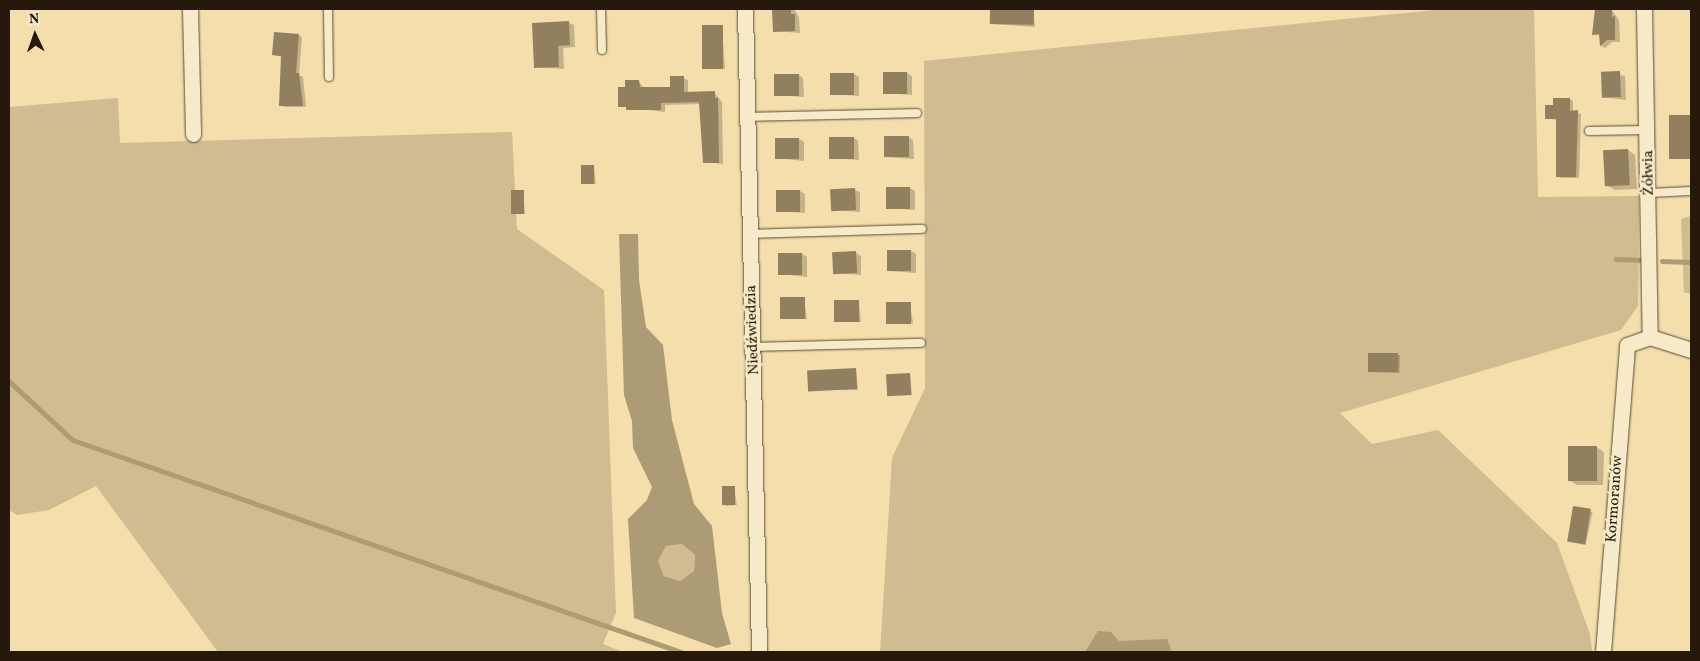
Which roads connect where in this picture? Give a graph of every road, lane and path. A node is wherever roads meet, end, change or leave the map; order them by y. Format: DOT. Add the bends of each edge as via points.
graph roads {
  1 [pos="190,9"];
  2 [pos="328,9"];
  3 [pos="601,9"];
  4 [pos="745,9"];
  5 [pos="1644,9"];
  6 [pos="602,50"];
  7 [pos="329,77"];
  8 [pos="917,113"];
  9 [pos="747,117"];
  10 [pos="1588,130"];
  11 [pos="1648,130"];
  12 [pos="193,134"];
  13 [pos="1691,191"];
  14 [pos="1649,193"];
  15 [pos="922,229"];
  16 [pos="750,234"];
  17 [pos="1650,337"];
  18 [pos="921,343"];
  19 [pos="754,347"];
  20 [pos="1691,350"];
  21 [pos="758,652"];
  22 [pos="1603,652"];
  1 -- 12 [label="street"];
  2 -- 7 [label="lane"];
  3 -- 6 [label="lane"];
  4 -- 9 [label="street, Niedźwiedzia"];
  5 -- 11 [label="street, Żółwia"];
  8 -- 9 [label="lane"];
  9 -- 16 [label="street, Niedźwiedzia"];
  10 -- 11 [label="lane"];
  11 -- 14 [label="street, Żółwia"];
  13 -- 14 [label="lane"];
  14 -- 17 [label="street, Żółwia"];
  15 -- 16 [label="lane"];
  16 -- 19 [label="street, Niedźwiedzia"];
  17 -- 20 [label="street"];
  17 -- 22 [label="street, Kormoranów" via="1626,346"];
  18 -- 19 [label="lane"];
  19 -- 21 [label="street, Niedźwiedzia"];
}
